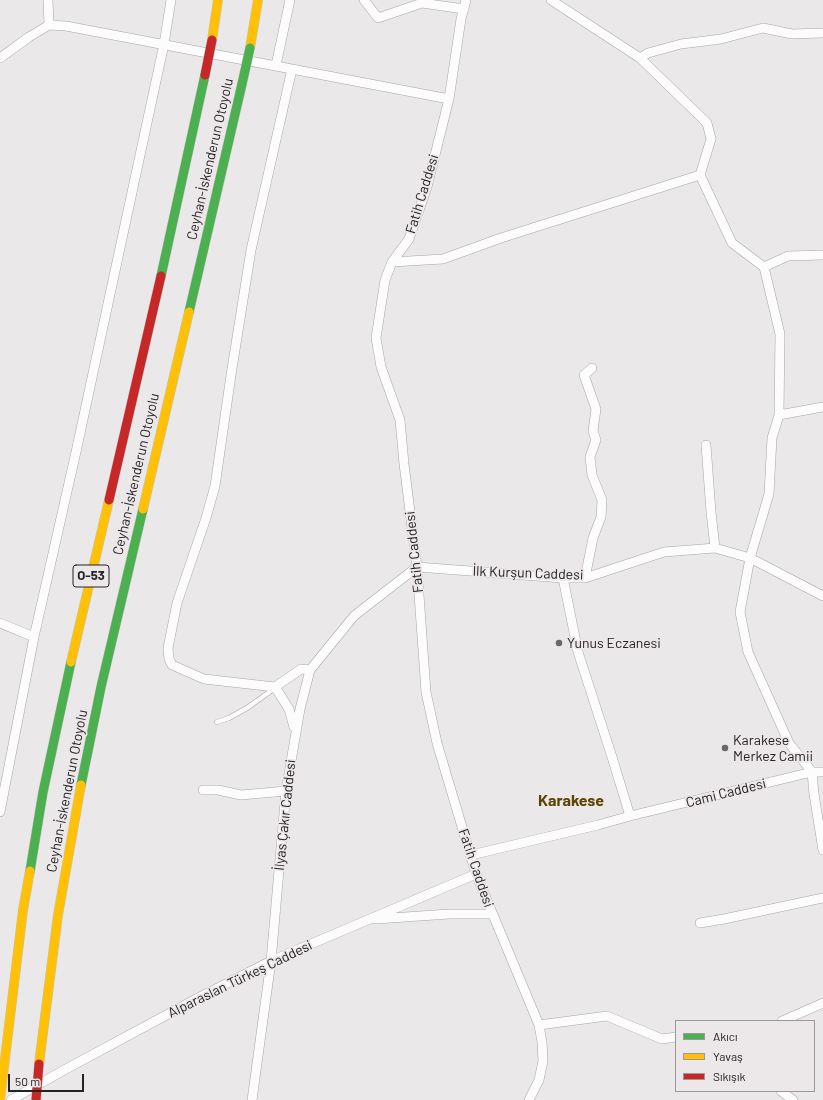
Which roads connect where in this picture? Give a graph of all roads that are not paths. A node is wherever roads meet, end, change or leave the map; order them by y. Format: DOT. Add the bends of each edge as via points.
graph roads {
  1 [pos="48,0"];
  2 [pos="170,0"];
  3 [pos="218,0"];
  4 [pos="258,0"];
  5 [pos="290,0"];
  6 [pos="364,0"];
  7 [pos="466,0"];
  8 [pos="552,0"];
  9 [pos="464,9"];
  10 [pos="48,25"];
  11 [pos="823,33"];
  12 [pos="164,44"];
  13 [pos="0,58"];
  14 [pos="640,58"];
  15 [pos="276,65"];
  16 [pos="292,69"];
  17 [pos="449,99"];
  18 [pos="700,175"];
  19 [pos="823,255"];
  20 [pos="392,262"];
  21 [pos="764,266"];
  22 [pos="592,368"];
  23 [pos="823,406"];
  24 [pos="779,415"];
  25 [pos="706,445"];
  26 [pos="715,548"];
  27 [pos="750,558"];
  28 [pos="416,567"];
  29 [pos="563,578"];
  30 [pos="585,578"];
  31 [pos="823,596"];
  32 [pos="0,623"];
  33 [pos="34,637"];
  34 [pos="310,670"];
  35 [pos="275,687"];
  36 [pos="217,722"];
  37 [pos="295,734"];
  38 [pos="812,772"];
  39 [pos="823,772"];
  40 [pos="203,790"];
  41 [pos="286,791"];
  42 [pos="0,812"];
  43 [pos="630,816"];
  44 [pos="823,850"];
  45 [pos="471,855"];
  46 [pos="476,874"];
  47 [pos="823,898"];
  48 [pos="492,914"];
  49 [pos="369,919"];
  50 [pos="700,923"];
  51 [pos="271,961"];
  52 [pos="823,1003"];
  53 [pos="784,1020"];
  54 [pos="539,1025"];
  55 [pos="675,1037"];
  56 [pos="782,1092"];
  57 [pos="0,1100"];
  58 [pos="11,1100"];
  59 [pos="36,1100"];
  60 [pos="252,1100"];
  61 [pos="529,1100"];
  62 [pos="793,1100"];
  1 -- 10 [label="street"];
  2 -- 12 [label="street"];
  3 -- 57 [label="highway, Ceyhan-İskenderun Otoyolu / O-53, bridge" via="205,75 171,233 68,672 45,784 23,910"];
  4 -- 59 [label="highway, Ceyhan-İskenderun Otoyolu / O-53, bridge" via="242,84 108,656 78,798 58,915"];
  5 -- 15 [label="street"];
  6 -- 9 [label="street" via="378,18 422,3"];
  7 -- 9 [label="street, Fatih Caddesi"];
  8 -- 14 [label="street"];
  9 -- 17 [label="street, Fatih Caddesi"];
  10 -- 12 [label="street"];
  10 -- 13 [label="street"];
  11 -- 14 [label="street" via="792,34 763,28 721,39 681,44 648,53"];
  12 -- 15 [label="street"];
  12 -- 33 [label="street"];
  14 -- 18 [label="street" via="707,123 711,139"];
  15 -- 16 [label="street"];
  16 -- 17 [label="street"];
  16 -- 35 [label="street" via="251,250 215,486 177,603 168,648 172,665 204,679"];
  17 -- 20 [label="street, Fatih Caddesi" via="427,187 409,239"];
  18 -- 20 [label="street" via="443,259"];
  18 -- 21 [label="street" via="732,243"];
  19 -- 21 [label="street" via="788,256"];
  20 -- 28 [label="street, Fatih Caddesi" via="385,280 376,338 381,367 400,420"];
  21 -- 24 [label="street" via="780,334"];
  22 -- 30 [label="street" via="584,375 596,409 593,430 596,440 590,457 592,475 602,500 601,518 593,538"];
  23 -- 24 [label="street"];
  24 -- 27 [label="street" via="772,438 769,494"];
  25 -- 26 [label="street"];
  26 -- 27 [label="street, İlk Kurşun Caddesi"];
  26 -- 30 [label="street, İlk Kurşun Caddesi" via="664,552"];
  27 -- 31 [label="street, İlk Kurşun Caddesi"];
  27 -- 38 [label="street" via="740,612 748,652 789,743"];
  28 -- 29 [label="street, İlk Kurşun Caddesi"];
  28 -- 34 [label="street" via="354,616"];
  28 -- 45 [label="street, Fatih Caddesi" via="426,692 437,743"];
  29 -- 30 [label="street, İlk Kurşun Caddesi"];
  29 -- 43 [label="street" via="578,652"];
  32 -- 33 [label="street"];
  33 -- 42 [label="street"];
  34 -- 35 [label="street" via="301,669"];
  34 -- 37 [label="street, İlyas Çakır Caddesi"];
  35 -- 36 [label="lane" via="247,708"];
  35 -- 37 [label="street" via="292,714"];
  37 -- 41 [label="street, İlyas Çakır Caddesi"];
  38 -- 39 [label="street, Cami Caddesi"];
  38 -- 43 [label="street, Cami Caddesi"];
  38 -- 44 [label="street"];
  40 -- 41 [label="street" via="241,795"];
  41 -- 51 [label="street, İlyas Çakır Caddesi"];
  43 -- 45 [label="street, Cami Caddesi"];
  45 -- 46 [label="street, Fatih Caddesi"];
  46 -- 48 [label="street, Fatih Caddesi"];
  46 -- 49 [label="street, Alparaslan Türkeş Caddesi"];
  47 -- 50 [label="street"];
  48 -- 49 [label="street"];
  48 -- 54 [label="street, Fatih Caddesi"];
  49 -- 51 [label="street, Alparaslan Türkeş Caddesi"];
  51 -- 58 [label="street, Alparaslan Türkeş Caddesi"];
  51 -- 60 [label="street, İlyas Çakır Caddesi"];
  52 -- 53 [label="street"];
  54 -- 55 [label="street" via="607,1016 662,1039"];
  54 -- 61 [label="street, Fatih Caddesi" via="543,1061 539,1080"];
  56 -- 62 [label="street"];
}
